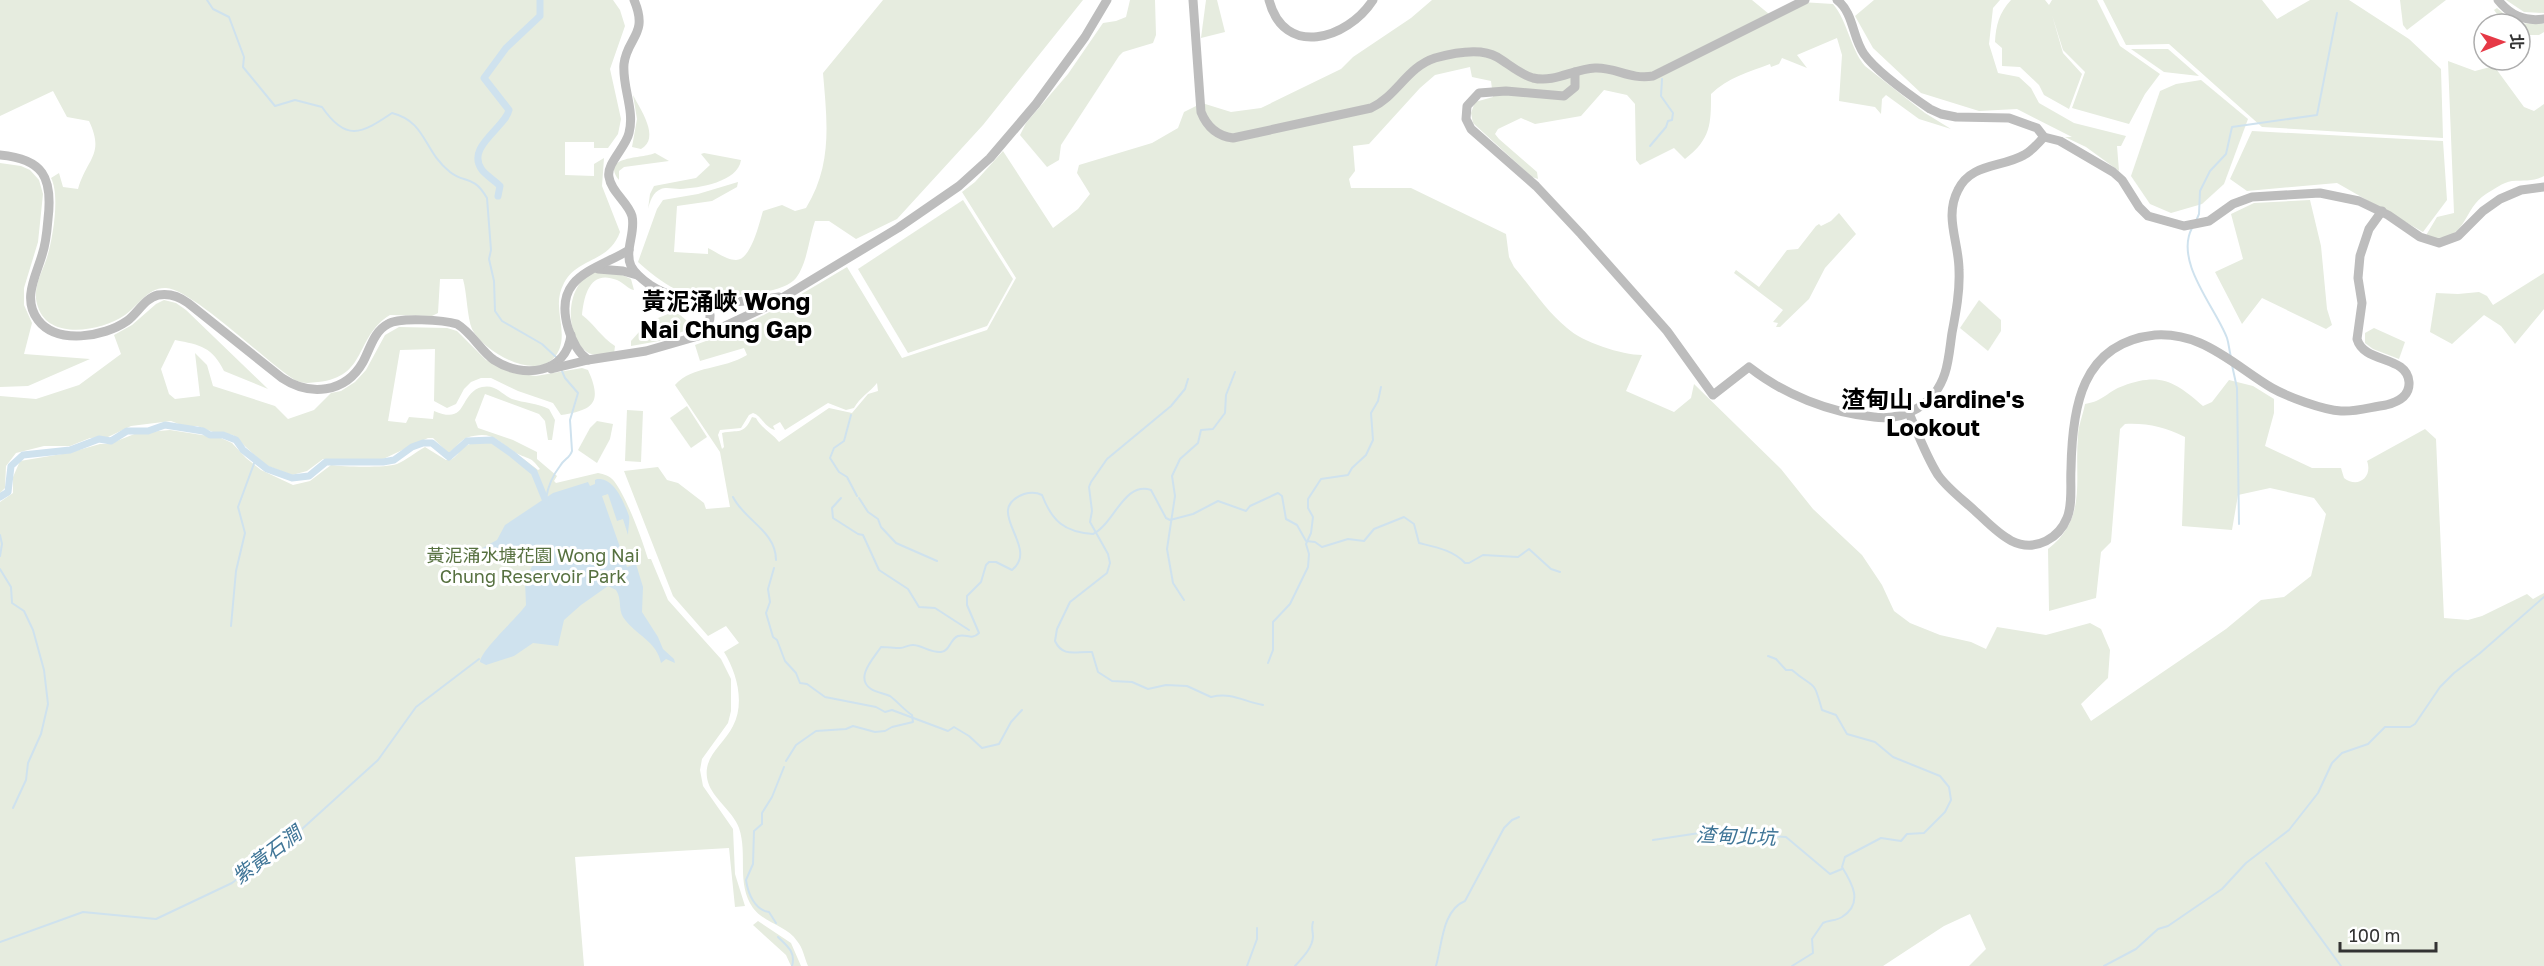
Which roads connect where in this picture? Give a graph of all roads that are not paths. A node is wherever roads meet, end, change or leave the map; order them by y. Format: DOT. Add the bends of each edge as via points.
graph roads {
  1 [pos="634,0"];
  2 [pos="1107,0"];
  3 [pos="1193,0"];
  4 [pos="1269,0"];
  5 [pos="1373,0"];
  6 [pos="1805,0"];
  7 [pos="1837,0"];
  8 [pos="2498,0"];
  9 [pos="2544,19"];
  10 [pos="1575,72"];
  11 [pos="2044,137"];
  12 [pos="0,156"];
  13 [pos="2544,187"];
  14 [pos="2382,211"];
  15 [pos="629,250"];
  16 [pos="627,268"];
  17 [pos="595,269"];
  18 [pos="782,297"];
  19 [pos="703,302"];
  20 [pos="571,335"];
  21 [pos="696,335"];
  22 [pos="588,360"];
  23 [pos="560,364"];
  24 [pos="1909,413"];
  1 -- 15 [label="main road" via="639,28 624,69 630,130 609,172 611,184 632,214"];
  2 -- 18 [label="main road" via="1036,104 982,165 912,219"];
  3 -- 10 [label="main road" via="1201,112 1210,128 1227,137 1365,110 1390,96 1420,65 1448,55 1488,53 1522,74 1540,79"];
  4 -- 5 [label="main road" via="1284,28 1315,37 1348,25"];
  6 -- 10 [label="main road" via="1653,76 1630,77 1601,68"];
  7 -- 11 [label="main road" via="1848,12 1857,42 1868,59 1930,109 1947,116 2018,120 2037,128"];
  8 -- 9 [label="main road" via="2514,15"];
  10 -- 24 [label="main road" via="1575,87 1564,96 1479,93 1467,106 1467,123 1581,234 1667,331 1713,394 1749,367 1791,392 1838,412 1881,418"];
  11 -- 14 [label="main road" via="2060,141 2113,172 2148,216 2180,225 2209,221 2239,201 2259,196 2338,195"];
  11 -- 24 [label="main road" via="2025,155 1972,173 1957,190 1952,219 1959,284 1946,368 1931,397"];
  12 -- 23 [label="main road" via="35,164 49,185 45,243 30,294 35,316 52,331 73,335 111,329 128,320 152,298 165,295 188,303 282,378 307,390 327,389 351,377 379,330 397,321 457,324 498,362 516,369 543,370"];
  13 -- 14 [label="main road" via="2521,190 2500,199 2458,236 2445,242 2427,241"];
  14 -- 24 [label="main road" via="2366,236 2360,256 2362,303 2357,333 2358,344 2367,353 2404,370 2409,383 2404,397 2390,404 2341,411 2278,391 2194,340 2163,335 2128,342 2098,364 2081,390 2073,416 2067,518 2055,536 2034,545 2020,545 2006,538 1946,483 1935,469"];
  15 -- 16 [label="main road"];
  15 -- 17 [label="main road"];
  16 -- 17 [label="main road"];
  16 -- 19 [label="main road" via="674,297"];
  17 -- 20 [label="main road" via="580,275 568,290 565,312"];
  18 -- 19 [label="main road"];
  18 -- 21 [label="main road" via="712,332"];
  19 -- 21 [label="main road" via="711,320"];
  20 -- 22 [label="main road" via="577,350"];
  20 -- 23 [label="main road"];
  21 -- 22 [label="main road" via="646,351"];
  22 -- 23 [label="main road"];
}
